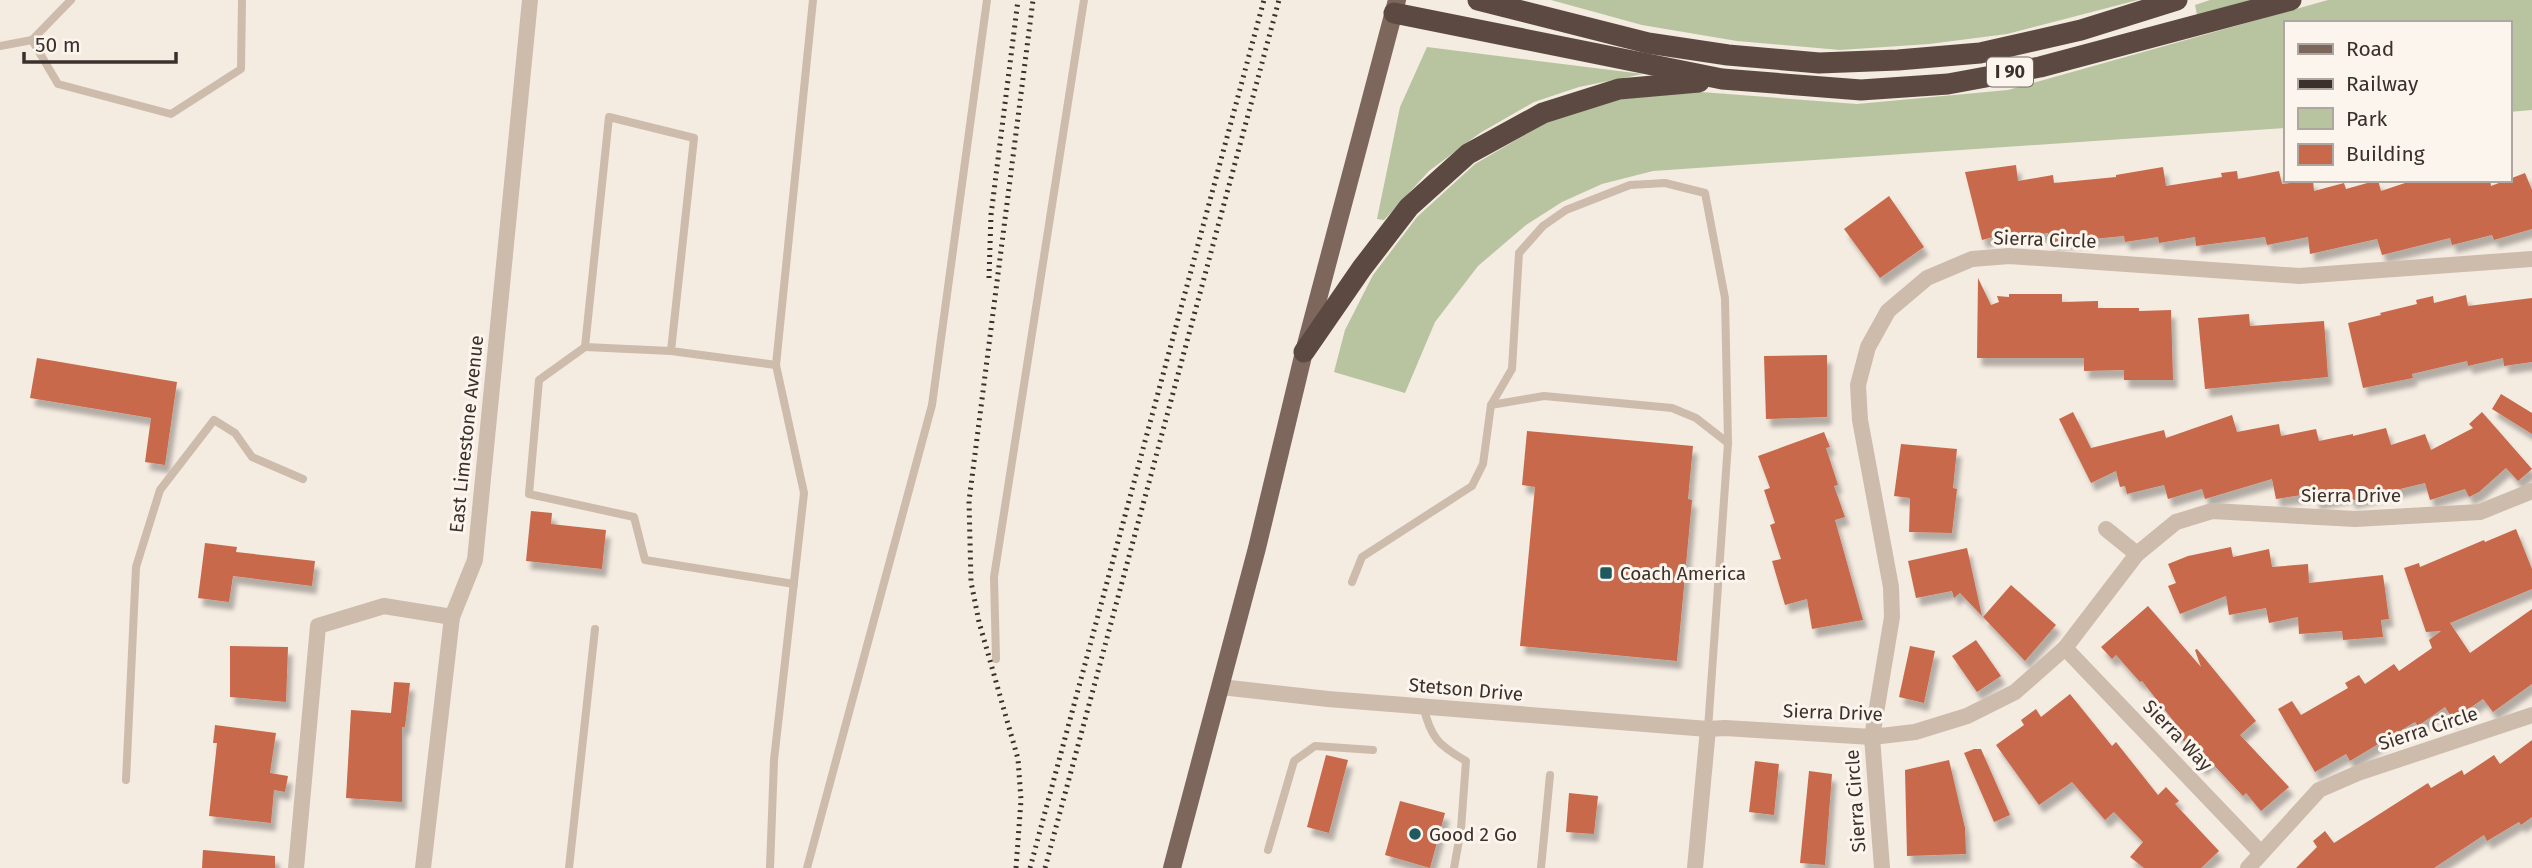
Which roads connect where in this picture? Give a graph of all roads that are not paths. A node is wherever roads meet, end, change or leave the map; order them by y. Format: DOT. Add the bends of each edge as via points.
graph roads {
  1 [pos="71,0"];
  2 [pos="242,0"];
  3 [pos="530,0"];
  4 [pos="813,0"];
  5 [pos="987,0"];
  6 [pos="1084,0"];
  7 [pos="1478,0"];
  8 [pos="2177,0"];
  9 [pos="2291,0"];
  10 [pos="1396,6"];
  11 [pos="32,40"];
  12 [pos="0,46"];
  13 [pos="1722,79"];
  14 [pos="2532,259"];
  15 [pos="585,347"];
  16 [pos="670,351"];
  17 [pos="1304,352"];
  18 [pos="776,365"];
  19 [pos="1491,405"];
  20 [pos="1728,443"];
  21 [pos="303,479"];
  22 [pos="2532,491"];
  23 [pos="2106,529"];
  24 [pos="2137,554"];
  25 [pos="1352,582"];
  26 [pos="794,584"];
  27 [pos="452,617"];
  28 [pos="595,629"];
  29 [pos="2064,648"];
  30 [pos="996,659"];
  31 [pos="1221,687"];
  32 [pos="1423,706"];
  33 [pos="2532,715"];
  34 [pos="1708,729"];
  35 [pos="1872,737"];
  36 [pos="1373,750"];
  37 [pos="1550,775"];
  38 [pos="126,780"];
  39 [pos="1268,850"];
  40 [pos="2260,852"];
  41 [pos="296,868"];
  42 [pos="422,868"];
  43 [pos="569,868"];
  44 [pos="770,868"];
  45 [pos="807,868"];
  46 [pos="1172,868"];
  47 [pos="1454,868"];
  48 [pos="1541,868"];
  49 [pos="1695,868"];
  50 [pos="1882,868"];
  51 [pos="2248,868"];
  1 -- 11 [label="lane"];
  2 -- 11 [label="lane" via="241,69 171,114 58,84"];
  3 -- 27 [label="street, East Limestone Avenue" via="475,560"];
  4 -- 18 [label="lane"];
  5 -- 45 [label="lane" via="932,405"];
  6 -- 30 [label="lane" via="994,577"];
  7 -- 8 [label="highway" via="1648,43 1819,62 1980,53 2081,30"];
  9 -- 13 [label="highway, I 90" via="2040,67 1948,84 1861,90"];
  10 -- 13 [label="highway, I 90"];
  10 -- 17 [label="main road"];
  11 -- 12 [label="lane"];
  13 -- 17 [label="highway, I 90" via="1619,89 1543,113 1468,154 1409,208"];
  14 -- 35 [label="street, Sierra Circle" via="2299,276 2009,256 1972,259 1927,278 1888,311 1868,347 1858,385 1860,420 1891,587 1892,617"];
  15 -- 16 [label="lane"];
  15 -- 16 [label="lane" via="609,117 694,138"];
  15 -- 26 [label="lane" via="539,380 529,494 634,517 645,559"];
  16 -- 18 [label="lane"];
  17 -- 31 [label="main road"];
  18 -- 26 [label="lane" via="804,493"];
  19 -- 20 [label="lane" via="1544,396 1672,408 1696,418"];
  19 -- 20 [label="lane" via="1512,369 1519,253 1543,226 1566,210 1630,185 1665,183 1705,193 1725,298"];
  19 -- 25 [label="lane" via="1483,464 1472,486 1362,557"];
  20 -- 34 [label="lane"];
  21 -- 38 [label="lane" via="252,457 235,433 214,420 160,490 136,567"];
  22 -- 24 [label="street, Sierra Drive" via="2480,512 2355,519 2212,512 2176,522"];
  23 -- 24 [label="street"];
  24 -- 29 [label="street, Sierra Drive"];
  26 -- 44 [label="lane" via="774,760"];
  27 -- 41 [label="street" via="384,606 318,626"];
  27 -- 42 [label="street, East Limestone Avenue"];
  28 -- 43 [label="lane"];
  29 -- 35 [label="street, Sierra Drive" via="2015,692 1967,716 1915,732"];
  29 -- 40 [label="street, Sierra Way"];
  31 -- 32 [label="street, Stetson Drive"];
  31 -- 46 [label="main road"];
  32 -- 34 [label="street, Stetson Drive"];
  32 -- 47 [label="lane" via="1429,730 1446,750 1466,761"];
  33 -- 40 [label="street, Sierra Circle" via="2319,790"];
  34 -- 35 [label="street, Sierra Drive"];
  34 -- 49 [label="street"];
  35 -- 50 [label="street, Sierra Circle"];
  36 -- 39 [label="lane" via="1315,746 1294,761"];
  37 -- 48 [label="lane"];
  40 -- 51 [label="street, Sierra Circle"];
}
